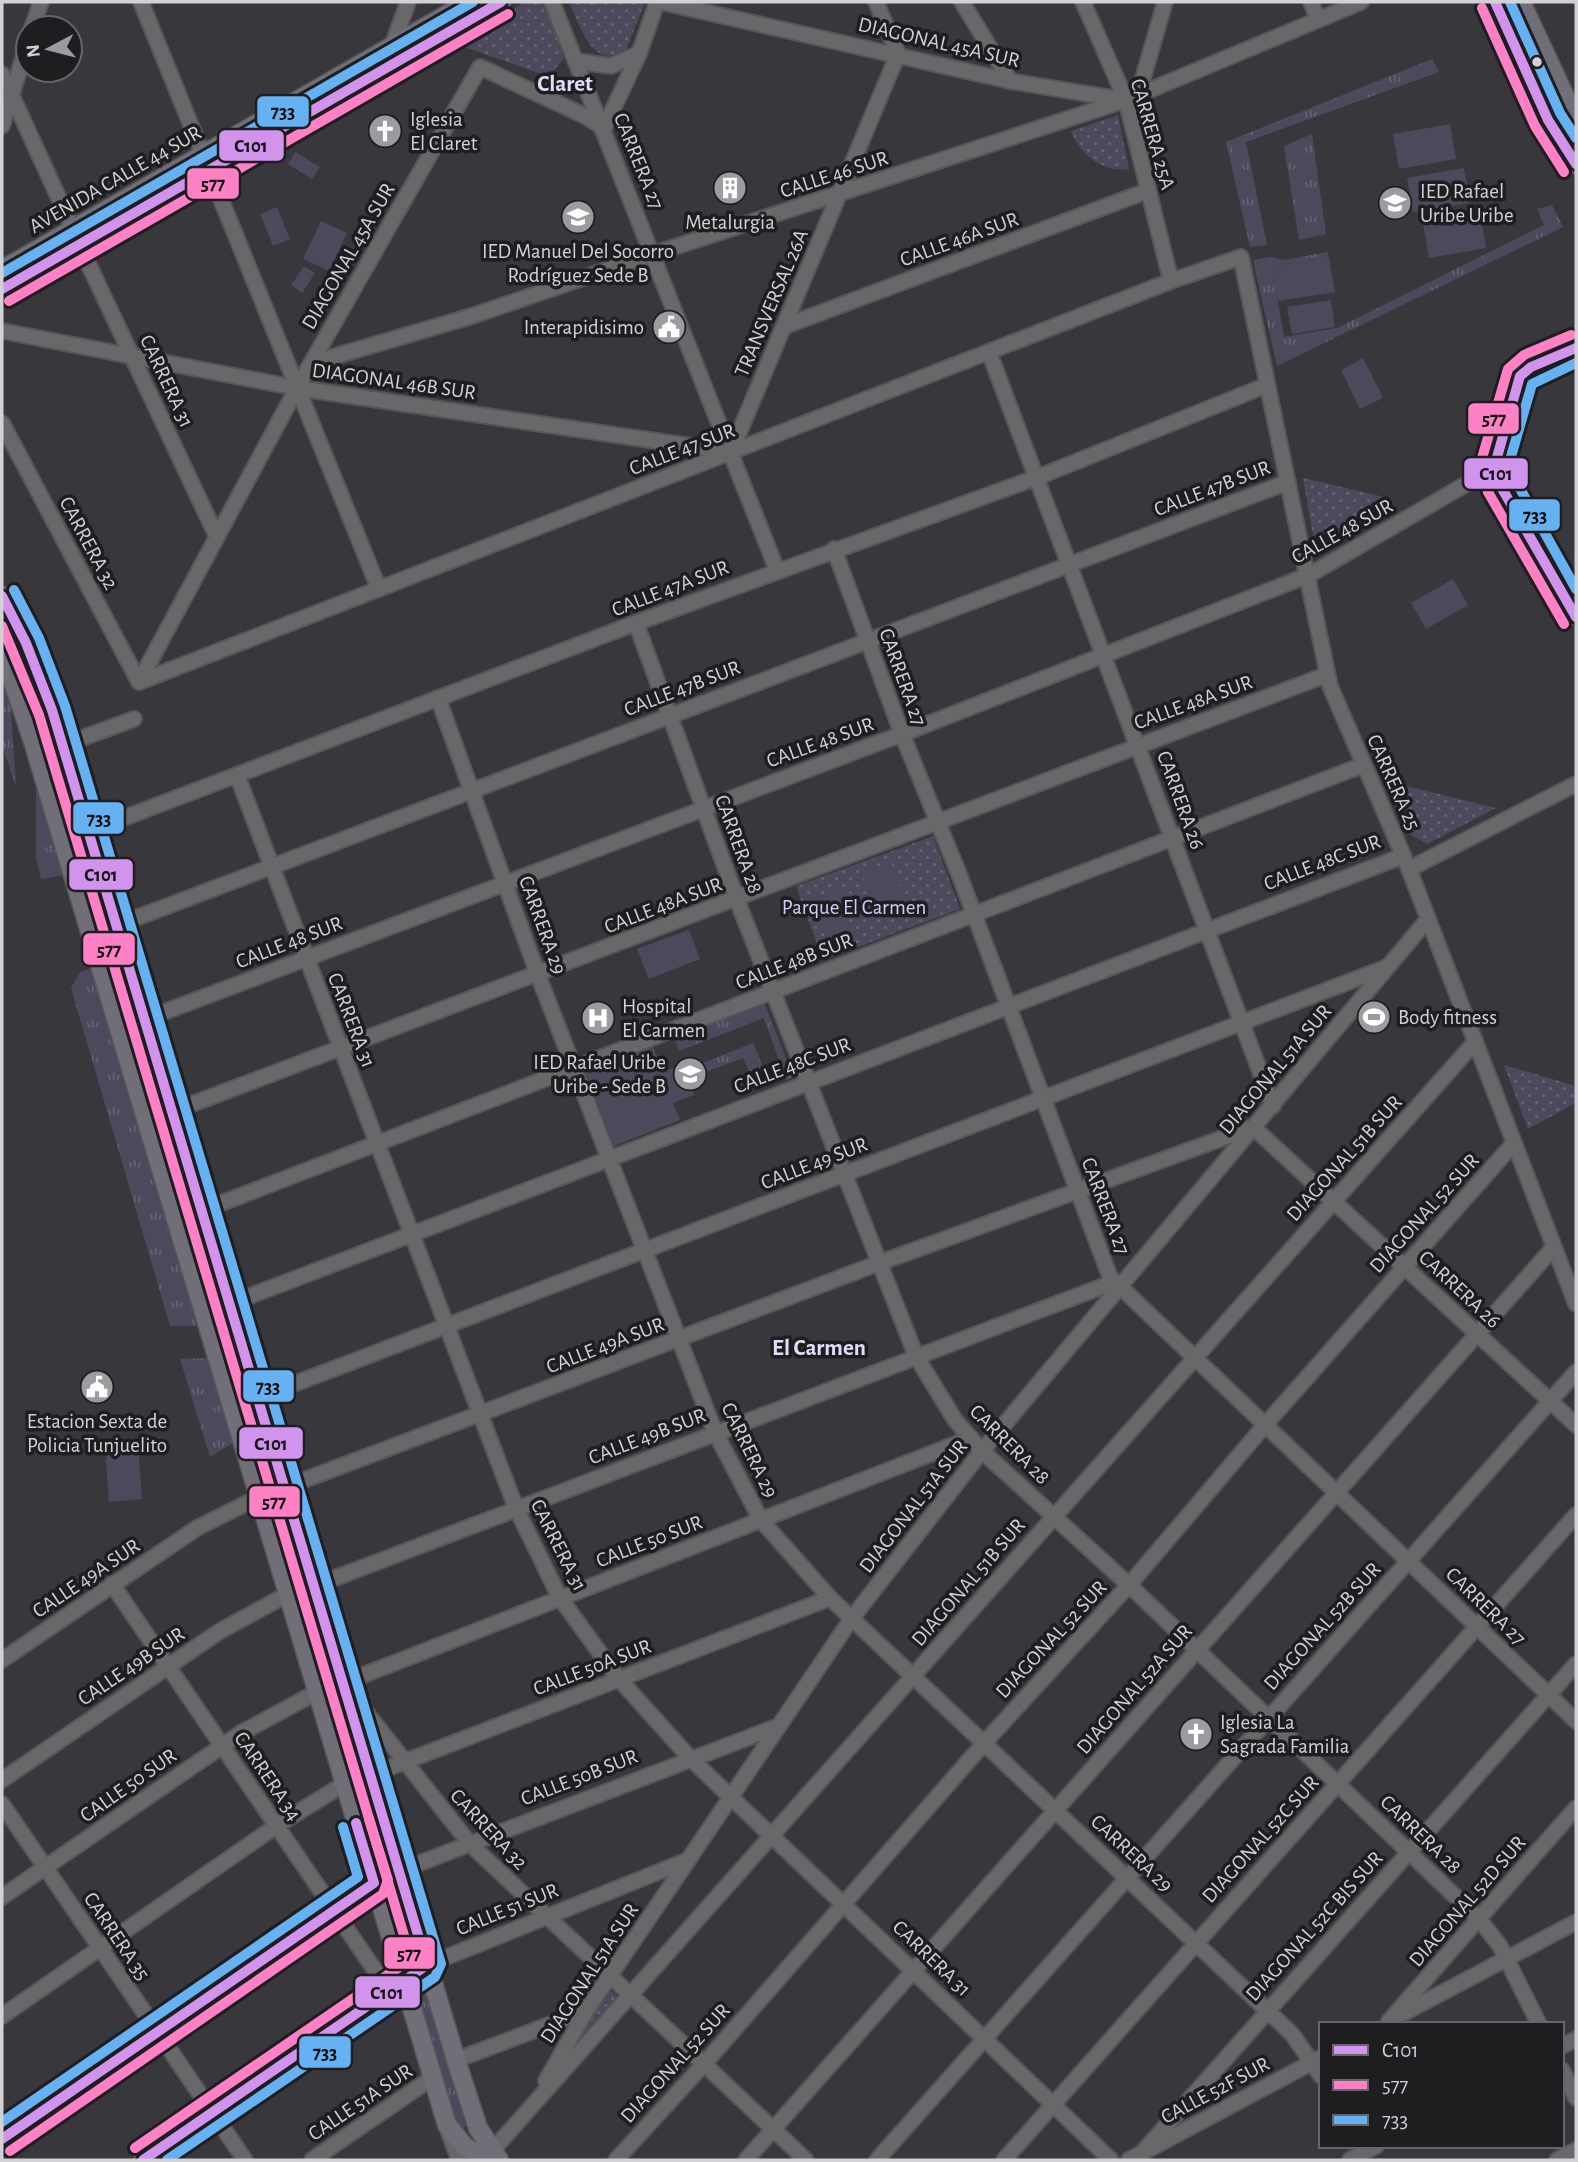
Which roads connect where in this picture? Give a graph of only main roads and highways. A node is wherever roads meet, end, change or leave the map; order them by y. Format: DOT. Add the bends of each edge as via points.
graph roads {
  1 [pos="469,2"];
  2 [pos="501,2"];
  3 [pos="1495,2"];
  4 [pos="1521,2"];
  5 [pos="1576,120"];
  6 [pos="206,162"];
  7 [pos="1576,164"];
  8 [pos="76,236"];
  9 [pos="2,270"];
  10 [pos="2,289"];
  11 [pos="2,596"];
  12 [pos="2,650"];
  13 [pos="229,1304"];
  14 [pos="210,1331"];
  15 [pos="374,1883"];
  16 [pos="409,1905"];
  17 [pos="427,1965"];
  18 [pos="396,1986"];
  19 [pos="2,2138"];
  20 [pos="492,2158"];
  21 [pos="143,2160"];
  1 -- 6 [label="main road, AVENIDA CALLE 44 SUR"];
  2 -- 6 [label="main road, AVENIDA CALLE 44 SUR"];
  3 -- 7 [label="main road" via="1548,120"];
  4 -- 5 [label="main road"];
  6 -- 8 [label="main road, AVENIDA CALLE 44 SUR"];
  8 -- 9 [label="main road, AVENIDA CALLE 44 SUR"];
  8 -- 10 [label="main road, AVENIDA CALLE 44 SUR"];
  11 -- 13 [label="main road" via="42,681 63,745"];
  12 -- 14 [label="main road"];
  13 -- 14 [label="main road"];
  13 -- 16 [label="main road"];
  14 -- 15 [label="main road"];
  15 -- 16 [label="main road" via="393,1887"];
  15 -- 18 [label="main road"];
  15 -- 19 [label="main road"];
  16 -- 17 [label="main road"];
  17 -- 18 [label="main road, CALLE 51 SUR"];
  17 -- 20 [label="main road" via="474,2119"];
  18 -- 20 [label="main road" via="447,2125 465,2147"];
  18 -- 21 [label="main road, CALLE 51 SUR"];
}
